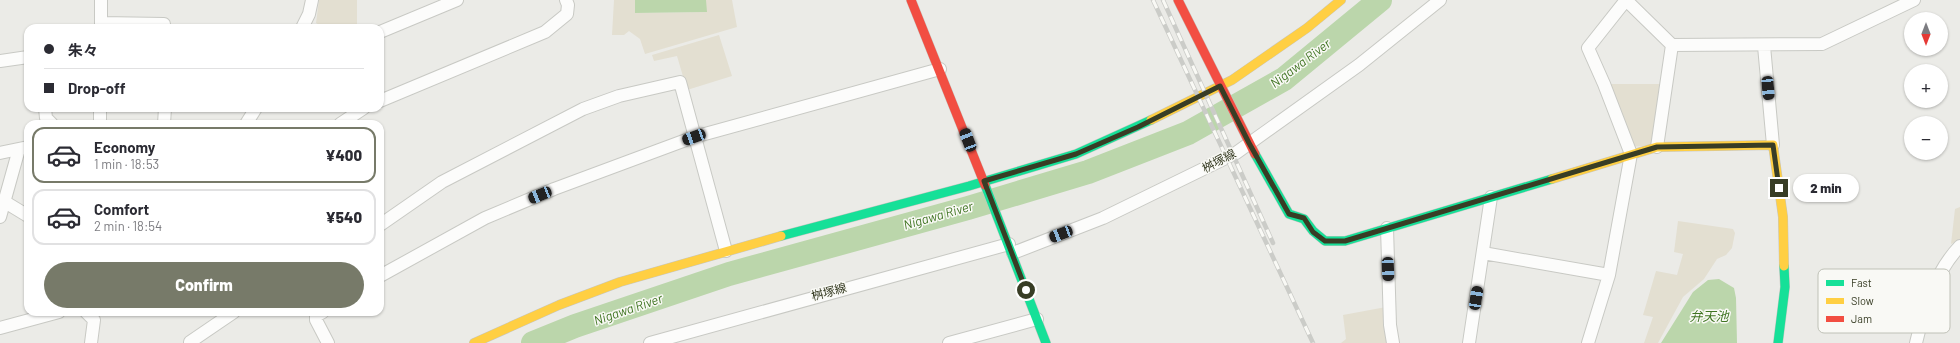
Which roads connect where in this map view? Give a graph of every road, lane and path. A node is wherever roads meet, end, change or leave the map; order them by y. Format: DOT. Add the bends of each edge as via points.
graph roads {
  1 [pos="101,0"];
  2 [pos="312,0"];
  3 [pos="566,0"];
  4 [pos="911,0"];
  5 [pos="1178,0"];
  6 [pos="1341,0"];
  7 [pos="1440,0"];
  8 [pos="1626,0"];
  9 [pos="1914,0"];
  10 [pos="452,1"];
  11 [pos="101,24"];
  12 [pos="307,24"];
  13 [pos="384,30"];
  14 [pos="1672,45"];
  15 [pos="1764,46"];
  16 [pos="24,58"];
  17 [pos="0,61"];
  18 [pos="940,70"];
  19 [pos="1221,88"];
  20 [pos="384,99"];
  21 [pos="356,112"];
  22 [pos="345,120"];
  23 [pos="694,137"];
  24 [pos="1248,142"];
  25 [pos="1773,145"];
  26 [pos="1657,147"];
  27 [pos="23,148"];
  28 [pos="0,153"];
  29 [pos="1631,154"];
  30 [pos="985,185"];
  31 [pos="1491,198"];
  32 [pos="5,202"];
  33 [pos="24,214"];
  34 [pos="0,217"];
  35 [pos="384,222"];
  36 [pos="1387,228"];
  37 [pos="1009,245"];
  38 [pos="1960,246"];
  39 [pos="726,251"];
  40 [pos="1482,253"];
  41 [pos="1955,259"];
  42 [pos="1948,269"];
  43 [pos="384,274"];
  44 [pos="1609,275"];
  45 [pos="44,316"];
  46 [pos="90,316"];
  47 [pos="228,316"];
  48 [pos="316,316"];
  49 [pos="1037,319"];
  50 [pos="0,328"];
  51 [pos="1918,333"];
  52 [pos="667,340"];
  53 [pos="91,343"];
  54 [pos="191,343"];
  55 [pos="328,343"];
  56 [pos="474,343"];
  57 [pos="650,343"];
  58 [pos="949,343"];
  59 [pos="1046,343"];
  60 [pos="1393,343"];
  61 [pos="1469,343"];
  62 [pos="1588,343"];
  63 [pos="1778,343"];
  64 [pos="1916,343"];
  1 -- 11 [label="street"];
  2 -- 12 [label="street"];
  3 -- 20 [label="street" via="567,14 545,32"];
  4 -- 18 [label="street"];
  5 -- 19 [label="street"];
  6 -- 19 [label="street" via="1307,28"];
  7 -- 24 [label="street, 桝塚線" via="1359,65"];
  8 -- 14 [label="street"];
  8 -- 29 [label="street" via="1588,48"];
  9 -- 15 [label="street" via="1822,44"];
  10 -- 13 [label="street"];
  14 -- 15 [label="street"];
  14 -- 26 [label="street"];
  15 -- 25 [label="street"];
  16 -- 17 [label="street"];
  18 -- 23 [label="street"];
  18 -- 30 [label="street"];
  19 -- 24 [label="street"];
  19 -- 30 [label="street" via="1076,154"];
  21 -- 22 [label="street"];
  23 -- 35 [label="street" via="680,82 619,96 583,110 442,182"];
  23 -- 39 [label="street"];
  23 -- 43 [label="street" via="554,189 485,218"];
  24 -- 36 [label="street" via="1289,214 1304,218 1313,232 1325,241 1345,241"];
  24 -- 37 [label="street, 桝塚線" via="1226,159 1103,218"];
  25 -- 26 [label="street"];
  25 -- 63 [label="street" via="1783,217 1785,287"];
  26 -- 29 [label="street"];
  27 -- 28 [label="street"];
  27 -- 32 [label="street"];
  29 -- 31 [label="street"];
  29 -- 44 [label="street"];
  30 -- 37 [label="street"];
  30 -- 39 [label="street"];
  31 -- 36 [label="street"];
  31 -- 40 [label="street"];
  32 -- 33 [label="street"];
  32 -- 34 [label="street"];
  36 -- 60 [label="street" via="1390,325"];
  37 -- 49 [label="street"];
  37 -- 52 [label="street, 桝塚線"];
  38 -- 41 [label="street"];
  39 -- 56 [label="street" via="613,285 559,305"];
  40 -- 44 [label="street"];
  40 -- 61 [label="street"];
  41 -- 42 [label="street"];
  44 -- 62 [label="street"];
  45 -- 50 [label="street"];
  46 -- 53 [label="street" via="94,320"];
  47 -- 54 [label="street"];
  48 -- 55 [label="street"];
  49 -- 58 [label="street"];
  49 -- 59 [label="street"];
  51 -- 64 [label="street"];
  52 -- 57 [label="street, 桝塚線"];
}
